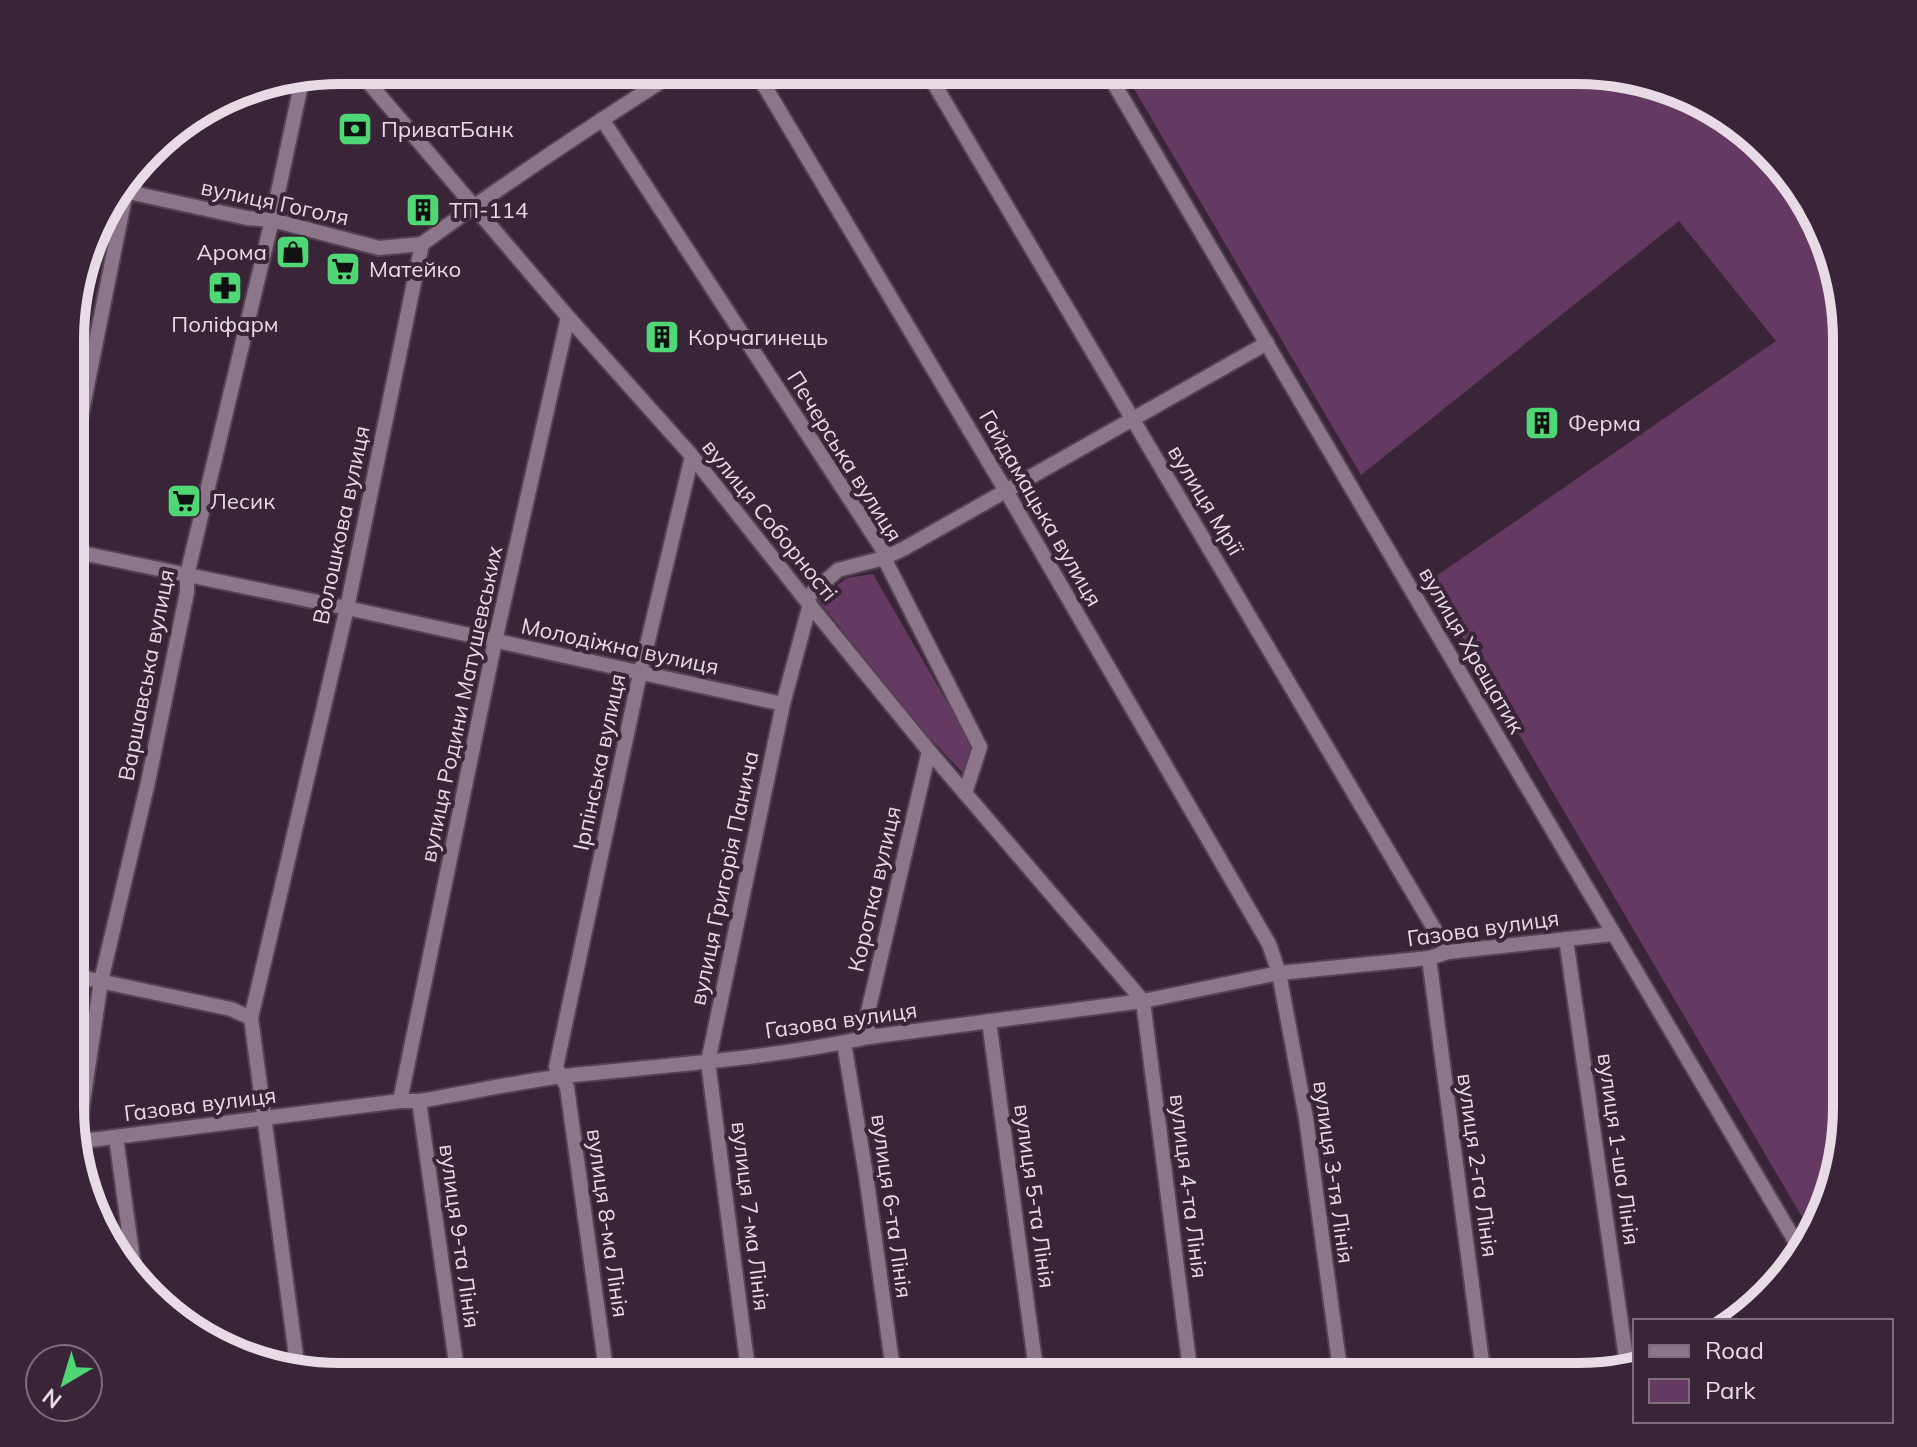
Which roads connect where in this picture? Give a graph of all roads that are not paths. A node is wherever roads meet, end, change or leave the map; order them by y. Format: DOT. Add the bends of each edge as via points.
graph roads {
  1 [pos="371,85"];
  2 [pos="655,85"];
  3 [pos="764,85"];
  4 [pos="935,85"];
  5 [pos="1115,85"];
  6 [pos="300,88"];
  7 [pos="602,119"];
  8 [pos="134,188"];
  9 [pos="474,206"];
  10 [pos="121,208"];
  11 [pos="272,220"];
  12 [pos="422,244"];
  13 [pos="568,317"];
  14 [pos="1267,343"];
  15 [pos="84,398"];
  16 [pos="1132,418"];
  17 [pos="692,456"];
  18 [pos="1006,491"];
  19 [pos="84,554"];
  20 [pos="884,558"];
  21 [pos="187,575"];
  22 [pos="807,602"];
  23 [pos="347,608"];
  24 [pos="495,641"];
  25 [pos="641,673"];
  26 [pos="783,704"];
  27 [pos="929,751"];
  28 [pos="965,793"];
  29 [pos="1613,934"];
  30 [pos="1566,939"];
  31 [pos="1448,952"];
  32 [pos="1429,958"];
  33 [pos="1279,973"];
  34 [pos="85,978"];
  35 [pos="101,981"];
  36 [pos="1143,1001"];
  37 [pos="251,1018"];
  38 [pos="989,1021"];
  39 [pos="869,1037"];
  40 [pos="844,1043"];
  41 [pos="708,1062"];
  42 [pos="560,1077"];
  43 [pos="85,1084"];
  44 [pos="400,1101"];
  45 [pos="419,1101"];
  46 [pos="264,1118"];
  47 [pos="116,1137"];
  48 [pos="87,1141"];
  49 [pos="1795,1241"];
  50 [pos="132,1256"];
  51 [pos="1626,1358"];
  52 [pos="296,1359"];
  53 [pos="456,1362"];
  54 [pos="605,1362"];
  55 [pos="747,1362"];
  56 [pos="892,1362"];
  57 [pos="1035,1363"];
  58 [pos="1189,1363"];
  59 [pos="1339,1363"];
  60 [pos="1482,1363"];
  1 -- 9 [label="street, вулиця Соборності"];
  2 -- 7 [label="street"];
  3 -- 18 [label="street, Гайдамацька вулиця"];
  4 -- 16 [label="street, вулиця Мрії"];
  5 -- 14 [label="street, вулиця Хрещатик"];
  6 -- 11 [label="street, Варшавська вулиця"];
  7 -- 9 [label="street"];
  7 -- 20 [label="street, Печерська вулиця"];
  8 -- 11 [label="street, вулиця Гоголя"];
  9 -- 12 [label="street"];
  9 -- 13 [label="street, вулиця Соборності"];
  10 -- 15 [label="street"];
  11 -- 12 [label="street, вулиця Гоголя" via="379,248"];
  11 -- 21 [label="street, Варшавська вулиця"];
  12 -- 23 [label="street, Волошкова вулиця"];
  13 -- 17 [label="street, вулиця Соборності"];
  13 -- 24 [label="street, вулиця Родини Матушевських"];
  14 -- 16 [label="street"];
  14 -- 29 [label="street, вулиця Хрещатик"];
  16 -- 18 [label="street"];
  16 -- 31 [label="street, вулиця Мрії"];
  17 -- 22 [label="street, вулиця Соборності"];
  17 -- 25 [label="street, Ірпінська вулиця"];
  18 -- 20 [label="street"];
  18 -- 33 [label="street, Гайдамацька вулиця" via="1269,944"];
  19 -- 21 [label="street, Молодіжна вулиця"];
  20 -- 22 [label="street" via="838,570"];
  20 -- 28 [label="street, Печерська вулиця" via="980,747"];
  21 -- 23 [label="street, Молодіжна вулиця"];
  21 -- 35 [label="street, Варшавська вулиця" via="148,782"];
  22 -- 26 [label="street, вулиця Григорія Панича"];
  22 -- 27 [label="street, вулиця Соборності"];
  23 -- 24 [label="street, Молодіжна вулиця"];
  23 -- 37 [label="street, Волошкова вулиця"];
  24 -- 25 [label="street, Молодіжна вулиця"];
  24 -- 44 [label="street, вулиця Родини Матушевських"];
  25 -- 26 [label="street, Молодіжна вулиця"];
  25 -- 42 [label="street, Ірпінська вулиця" via="556,1067"];
  26 -- 41 [label="street, вулиця Григорія Панича"];
  27 -- 28 [label="street, вулиця Соборності"];
  27 -- 39 [label="street, Коротка вулиця" via="867,1016"];
  28 -- 36 [label="street, вулиця Соборності"];
  29 -- 30 [label="street, Газова вулиця"];
  29 -- 49 [label="street, вулиця Хрещатик"];
  30 -- 31 [label="street, Газова вулиця"];
  30 -- 51 [label="street, вулиця 1-ша Лінія"];
  31 -- 32 [label="street, Газова вулиця"];
  32 -- 33 [label="street, Газова вулиця"];
  32 -- 60 [label="street, вулиця 2-га Лінія"];
  33 -- 36 [label="street, Газова вулиця"];
  33 -- 59 [label="street, вулиця 3-тя Лінія" via="1306,1118"];
  34 -- 35 [label="street"];
  35 -- 37 [label="street"];
  35 -- 43 [label="street, Варшавська вулиця"];
  36 -- 38 [label="street, Газова вулиця"];
  36 -- 58 [label="street, вулиця 4-та Лінія"];
  37 -- 46 [label="street, Волошкова вулиця"];
  38 -- 39 [label="street, Газова вулиця"];
  38 -- 57 [label="street, вулиця 5-та Лінія"];
  39 -- 40 [label="street, Газова вулиця"];
  40 -- 41 [label="street, Газова вулиця"];
  40 -- 56 [label="street, вулиця 6-та Лінія"];
  41 -- 42 [label="street, Газова вулиця"];
  41 -- 55 [label="street, вулиця 7-ма Лінія"];
  42 -- 45 [label="street, Газова вулиця"];
  42 -- 54 [label="street, вулиця 8-ма Лінія" via="567,1087"];
  44 -- 45 [label="street, Газова вулиця"];
  44 -- 46 [label="street, Газова вулиця"];
  45 -- 53 [label="street, вулиця 9-та Лінія"];
  46 -- 47 [label="street, Газова вулиця"];
  46 -- 52 [label="street, Волошкова вулиця"];
  47 -- 48 [label="street, Газова вулиця"];
  47 -- 50 [label="street"];
}
